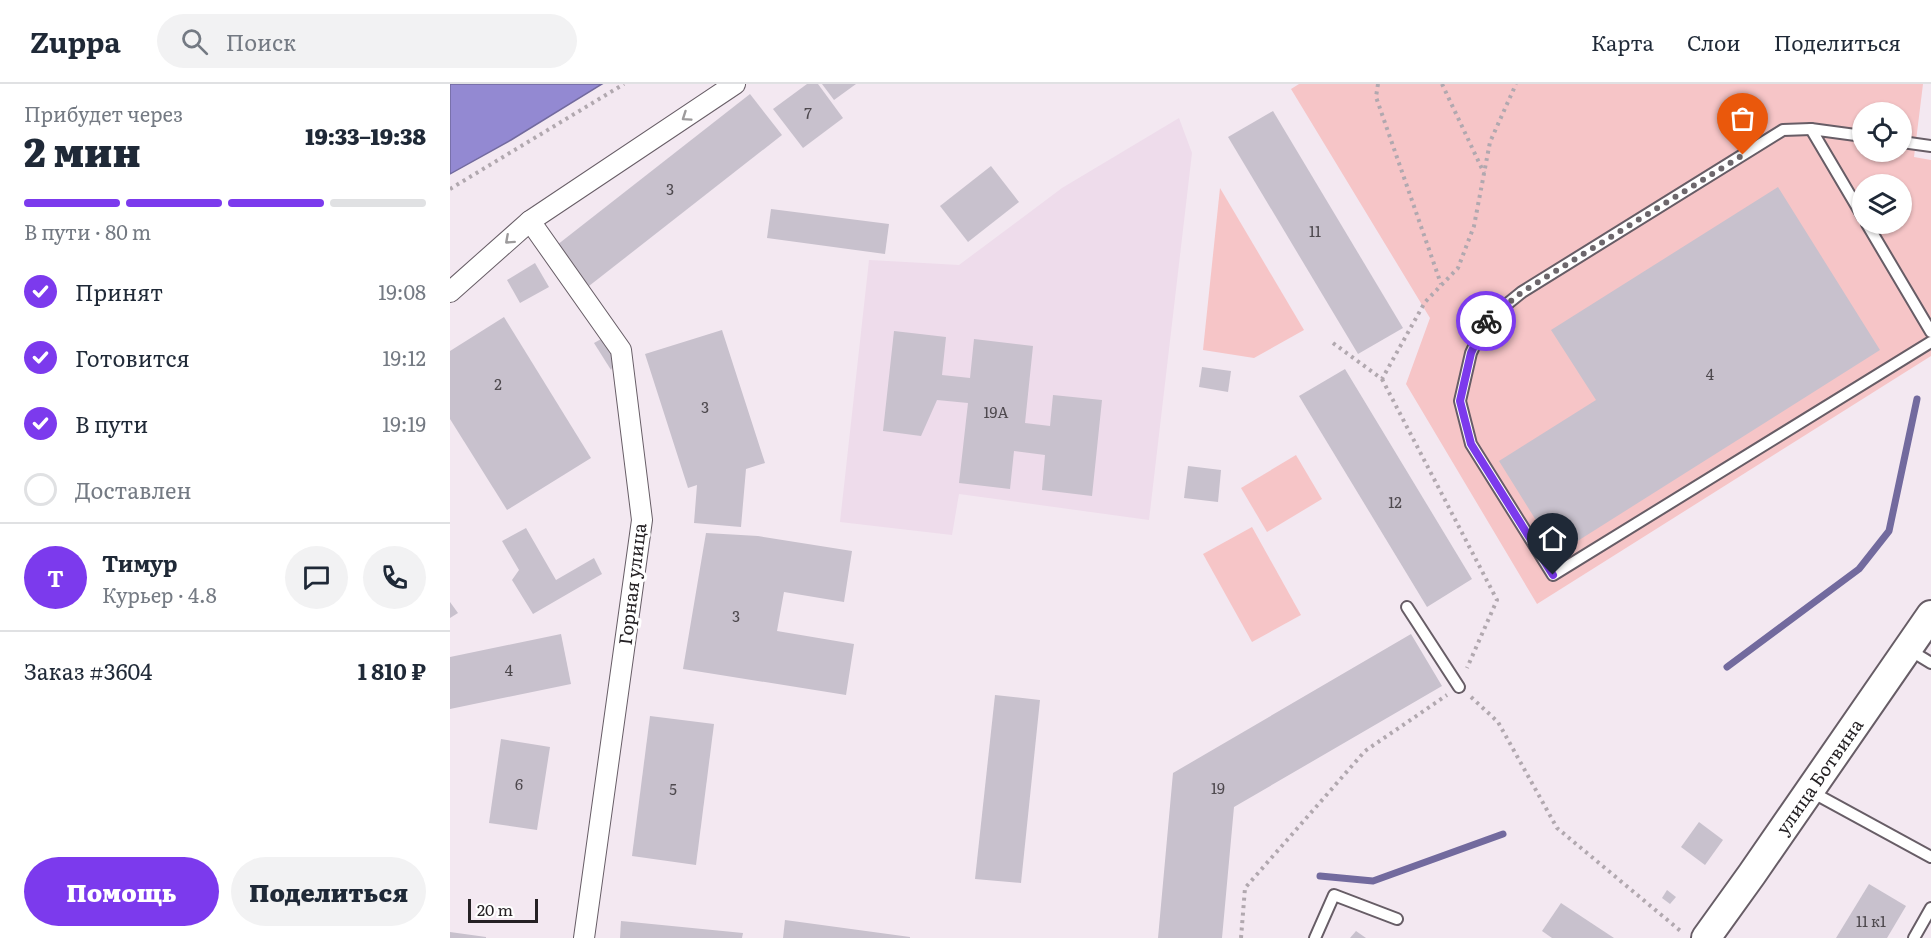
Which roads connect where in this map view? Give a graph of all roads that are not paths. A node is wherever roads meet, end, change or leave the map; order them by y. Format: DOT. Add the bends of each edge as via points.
graph roads {
  1 [pos="735,84"];
  2 [pos="1811,129"];
  3 [pos="1852,135"];
  4 [pos="1912,143"];
  5 [pos="1931,146"];
  6 [pos="1852,198"];
  7 [pos="530,221"];
  8 [pos="1873,234"];
  9 [pos="450,292"];
  10 [pos="1931,332"];
  11 [pos="1931,342"];
  12 [pos="1407,607"];
  13 [pos="1931,615"];
  14 [pos="1920,656"];
  15 [pos="1459,687"];
  16 [pos="1810,790"];
  17 [pos="1931,857"];
  18 [pos="1931,908"];
  19 [pos="1397,919"];
  20 [pos="1695,936"];
  21 [pos="584,938"];
  22 [pos="1315,938"];
  23 [pos="1914,938"];
  1 -- 7 [label="street, one-way"];
  2 -- 3 [label="lane"];
  2 -- 6 [label="lane"];
  2 -- 11 [label="lane" via="1783,130 1522,292 1486,321 1471,353 1460,401 1471,444 1553,575"];
  4 -- 5 [label="lane"];
  7 -- 9 [label="street, one-way"];
  7 -- 21 [label="street, Горная улица" via="621,350 642,520"];
  8 -- 10 [label="lane"];
  12 -- 15 [label="lane"];
  13 -- 14 [label="main road, улица Ботвина"];
  14 -- 16 [label="main road, улица Ботвина"];
  16 -- 17 [label="lane"];
  16 -- 20 [label="main road, улица Ботвина"];
  18 -- 23 [label="lane"];
  19 -- 22 [label="lane" via="1334,895"];
}
